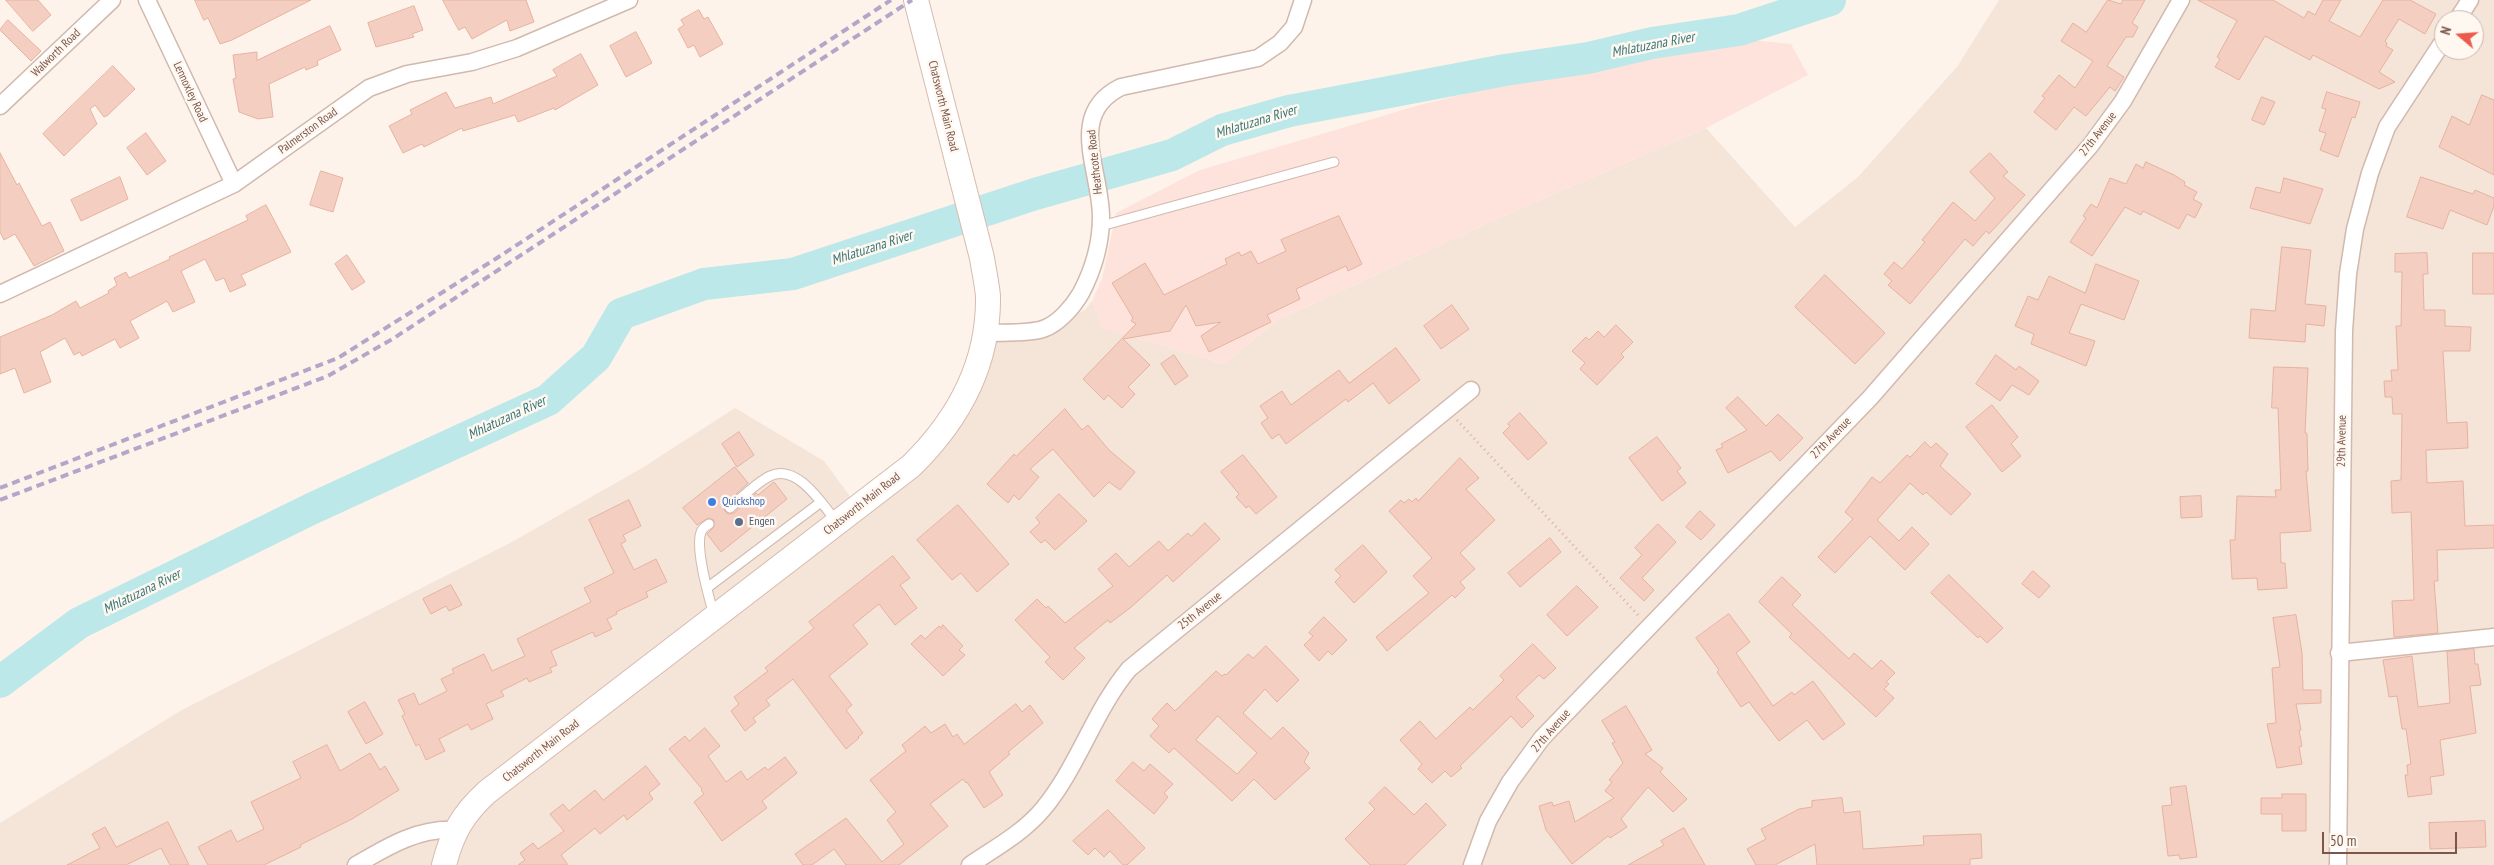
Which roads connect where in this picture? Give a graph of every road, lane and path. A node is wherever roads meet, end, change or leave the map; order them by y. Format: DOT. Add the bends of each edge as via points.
graph roads {
  1 [pos="112,0"];
  2 [pos="147,0"];
  3 [pos="629,0"];
  4 [pos="916,0"];
  5 [pos="1303,0"];
  6 [pos="2181,0"];
  7 [pos="2434,55"];
  8 [pos="0,106"];
  9 [pos="1334,162"];
  10 [pos="234,184"];
  11 [pos="1101,220"];
  12 [pos="0,294"];
  13 [pos="986,333"];
  14 [pos="1471,390"];
  15 [pos="1447,409"];
  16 [pos="821,502"];
  17 [pos="730,508"];
  18 [pos="837,523"];
  19 [pos="709,524"];
  20 [pos="707,588"];
  21 [pos="714,618"];
  22 [pos="1649,626"];
  23 [pos="2494,637"];
  24 [pos="2339,653"];
  25 [pos="455,830"];
  26 [pos="356,865"];
  27 [pos="444,865"];
  28 [pos="970,865"];
  29 [pos="1472,865"];
  30 [pos="2338,865"];
  1 -- 8 [label="street, Walworth Road"];
  2 -- 10 [label="street, Lennoxley Road"];
  3 -- 10 [label="street, Palmerston Road" via="517,48 472,62 407,74 369,88"];
  4 -- 13 [label="street, Chatsworth Main Road" via="982,258 988,295"];
  5 -- 11 [label="street, Heathcote Road" via="1294,27 1280,43 1258,58 1121,87 1097,104 1090,136"];
  6 -- 22 [label="street, 27th Avenue" via="2124,101 2090,146 1870,398"];
  7 -- 24 [label="street, 29th Avenue" via="2387,128 2355,228 2344,332"];
  9 -- 11 [label="lane"];
  10 -- 12 [label="street, Palmerston Road"];
  11 -- 13 [label="street, Heathcote Road" via="1097,252 1088,278 1078,300 1062,318 1043,329"];
  13 -- 18 [label="street, Chatsworth Main Road" via="978,366 965,398 933,444 911,466"];
  14 -- 15 [label="street, 25th Avenue"];
  15 -- 22 [label="path"];
  15 -- 28 [label="street, 25th Avenue" via="1129,669 1112,692 1059,788 1042,810 1012,837"];
  16 -- 17 [label="lane" via="805,484 776,473"];
  16 -- 18 [label="lane"];
  16 -- 20 [label="lane"];
  18 -- 21 [label="street, Chatsworth Main Road"];
  19 -- 20 [label="lane" via="701,530 700,538"];
  20 -- 21 [label="lane"];
  21 -- 25 [label="street, Chatsworth Main Road" via="487,792"];
  22 -- 29 [label="street, 27th Avenue" via="1542,738 1488,821"];
  23 -- 24 [label="street"];
  24 -- 30 [label="street, 29th Avenue"];
  25 -- 26 [label="street" via="442,829 398,841"];
  25 -- 27 [label="street, Chatsworth Main Road"];
}
